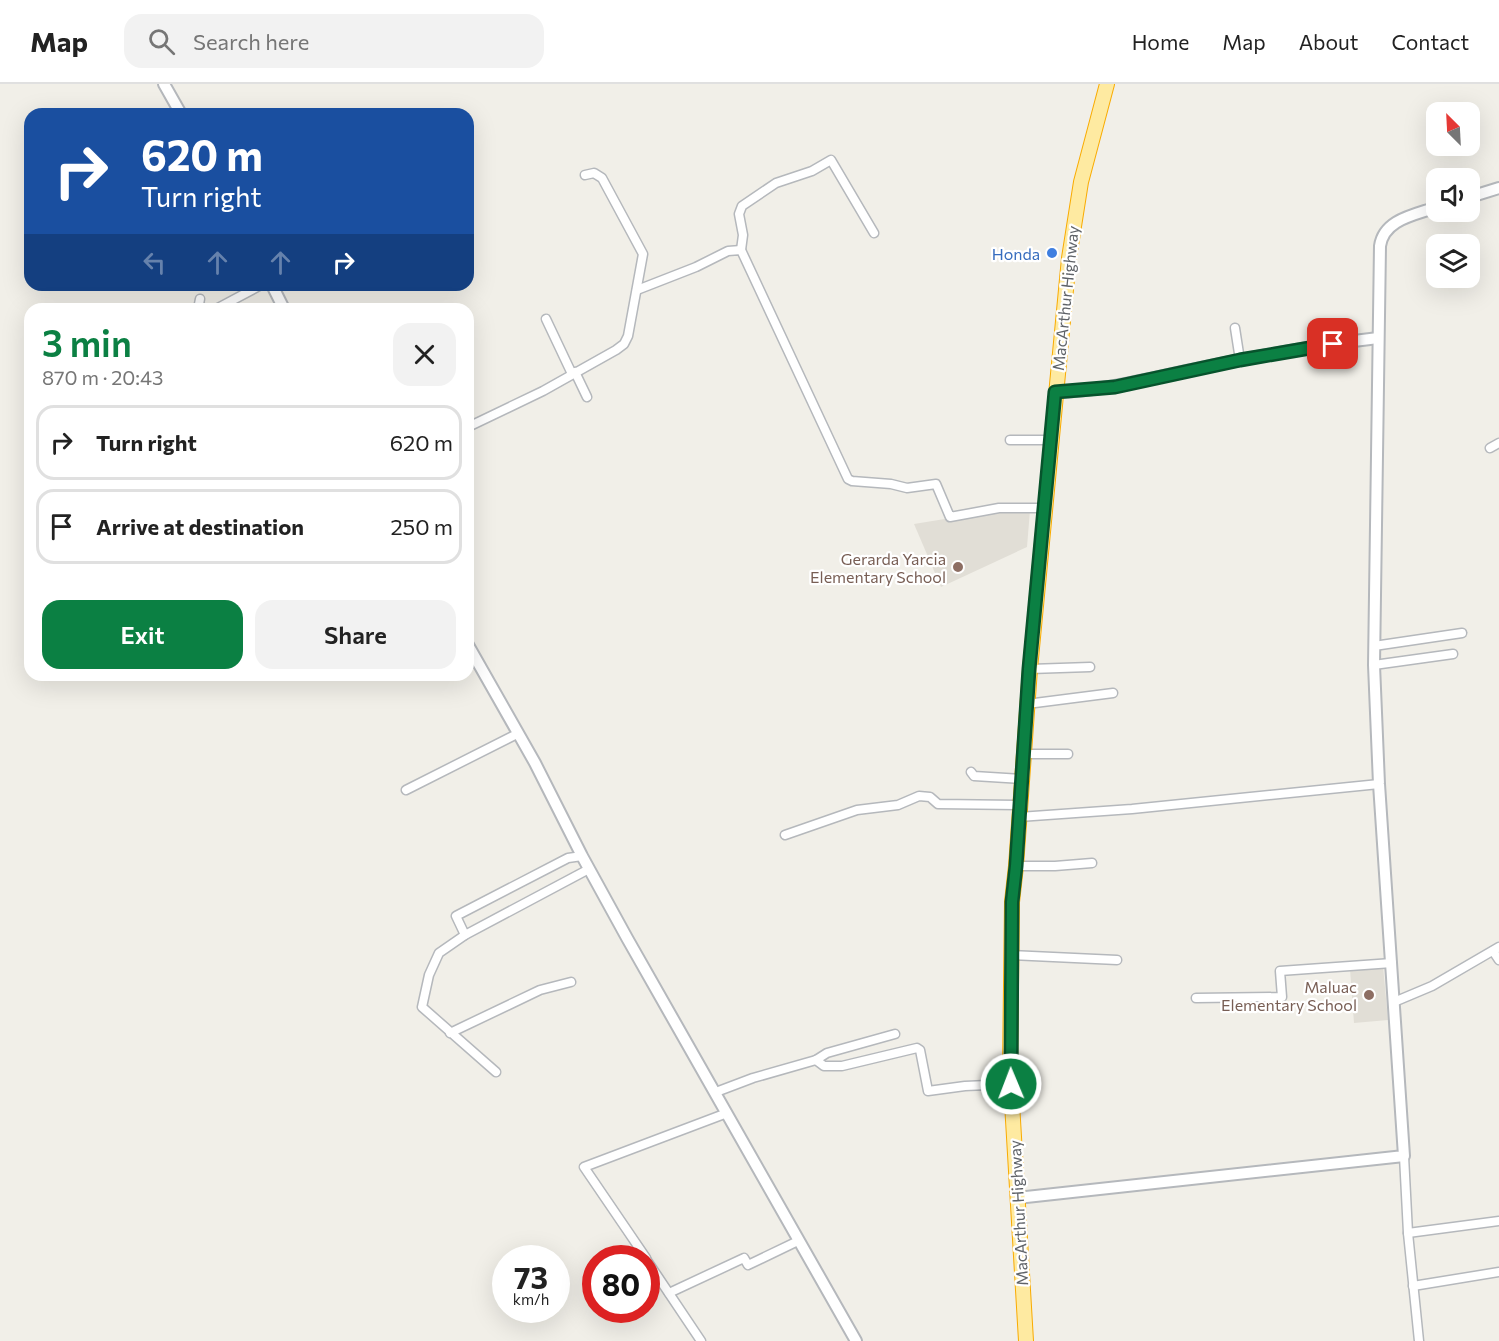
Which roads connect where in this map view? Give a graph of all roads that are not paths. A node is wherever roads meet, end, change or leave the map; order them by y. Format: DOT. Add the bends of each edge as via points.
graph roads {
  1 [pos="164,84"];
  2 [pos="1107,84"];
  3 [pos="178,108"];
  4 [pos="585,175"];
  5 [pos="1499,188"];
  6 [pos="1480,194"];
  7 [pos="1426,211"];
  8 [pos="874,233"];
  9 [pos="741,250"];
  10 [pos="637,290"];
  11 [pos="250,291"];
  12 [pos="200,300"];
  13 [pos="199,303"];
  14 [pos="227,303"];
  15 [pos="546,319"];
  16 [pos="1235,328"];
  17 [pos="1378,338"];
  18 [pos="1240,360"];
  19 [pos="573,373"];
  20 [pos="1055,392"];
  21 [pos="587,397"];
  22 [pos="474,424"];
  23 [pos="1051,440"];
  24 [pos="1010,441"];
  25 [pos="1499,443"];
  26 [pos="1490,448"];
  27 [pos="1045,508"];
  28 [pos="1462,633"];
  29 [pos="1374,646"];
  30 [pos="1453,654"];
  31 [pos="474,656"];
  32 [pos="1374,665"];
  33 [pos="1090,667"];
  34 [pos="1029,669"];
  35 [pos="1113,693"];
  36 [pos="1027,704"];
  37 [pos="517,734"];
  38 [pos="1024,754"];
  39 [pos="1068,754"];
  40 [pos="971,772"];
  41 [pos="1022,779"];
  42 [pos="1378,784"];
  43 [pos="406,790"];
  44 [pos="1019,811"];
  45 [pos="785,835"];
  46 [pos="582,856"];
  47 [pos="1092,863"];
  48 [pos="1016,866"];
  49 [pos="589,869"];
  50 [pos="465,935"];
  51 [pos="1496,949"];
  52 [pos="1012,956"];
  53 [pos="1118,960"];
  54 [pos="1499,960"];
  55 [pos="1392,963"];
  56 [pos="571,982"];
  57 [pos="1196,998"];
  58 [pos="1394,1002"];
  59 [pos="450,1033"];
  60 [pos="895,1034"];
  61 [pos="816,1060"];
  62 [pos="496,1072"];
  63 [pos="1011,1084"];
  64 [pos="716,1092"];
  65 [pos="727,1113"];
  66 [pos="1404,1156"];
  67 [pos="1017,1198"];
  68 [pos="1499,1221"];
  69 [pos="1408,1233"];
  70 [pos="798,1241"];
  71 [pos="637,1245"];
  72 [pos="1499,1272"];
  73 [pos="660,1280"];
  74 [pos="1413,1286"];
  75 [pos="669,1293"];
  76 [pos="701,1341"];
  77 [pos="856,1341"];
  78 [pos="1026,1341"];
  79 [pos="1419,1341"];
  1 -- 3 [label="street"];
  2 -- 20 [label="highway, MacArthur Highway" via="1076,204"];
  4 -- 10 [label="street" via="598,174 602,178 642,249"];
  5 -- 6 [label="street"];
  7 -- 17 [label="street" via="1394,223 1381,238"];
  8 -- 9 [label="street" via="831,160 776,183 742,206"];
  9 -- 10 [label="street" via="728,251"];
  9 -- 27 [label="street" via="848,479 907,488 936,484 950,517 999,508"];
  10 -- 19 [label="street" via="624,344"];
  11 -- 14 [label="street"];
  12 -- 13 [label="street"];
  15 -- 19 [label="street"];
  16 -- 18 [label="street"];
  17 -- 18 [label="street"];
  17 -- 29 [label="street"];
  18 -- 20 [label="street" via="1115,387"];
  19 -- 21 [label="street"];
  19 -- 22 [label="street"];
  20 -- 23 [label="highway, MacArthur Highway"];
  23 -- 24 [label="street"];
  23 -- 27 [label="highway, MacArthur Highway"];
  25 -- 26 [label="street"];
  27 -- 34 [label="highway, MacArthur Highway"];
  28 -- 29 [label="street"];
  29 -- 32 [label="street"];
  30 -- 32 [label="street"];
  31 -- 37 [label="street"];
  32 -- 42 [label="street"];
  33 -- 34 [label="street"];
  34 -- 36 [label="highway, MacArthur Highway"];
  35 -- 36 [label="street"];
  36 -- 38 [label="highway, MacArthur Highway"];
  37 -- 43 [label="street"];
  37 -- 46 [label="street"];
  38 -- 39 [label="street"];
  38 -- 41 [label="highway, MacArthur Highway"];
  40 -- 41 [label="street" via="974,777"];
  41 -- 44 [label="highway, MacArthur Highway"];
  42 -- 44 [label="street" via="1132,810"];
  42 -- 55 [label="street"];
  44 -- 45 [label="street" via="938,804 925,796 898,805 857,810"];
  44 -- 48 [label="highway, MacArthur Highway"];
  46 -- 49 [label="street"];
  46 -- 50 [label="street" via="568,858 456,916"];
  47 -- 48 [label="street"];
  48 -- 52 [label="highway, MacArthur Highway"];
  49 -- 50 [label="street"];
  49 -- 64 [label="street"];
  50 -- 59 [label="street" via="439,953 422,1007"];
  51 -- 54 [label="street"];
  51 -- 58 [label="street" via="1432,986"];
  52 -- 53 [label="street"];
  52 -- 63 [label="highway, MacArthur Highway"];
  55 -- 57 [label="street" via="1280,971 1282,997"];
  55 -- 58 [label="street"];
  56 -- 59 [label="street" via="540,990"];
  58 -- 66 [label="street"];
  59 -- 62 [label="street"];
  60 -- 61 [label="street" via="827,1053"];
  61 -- 63 [label="street" via="824,1066 842,1066 915,1047 920,1050 928,1092"];
  61 -- 64 [label="street"];
  63 -- 67 [label="highway, MacArthur Highway"];
  64 -- 65 [label="street"];
  65 -- 70 [label="street"];
  65 -- 71 [label="street" via="584,1167"];
  66 -- 67 [label="street"];
  66 -- 69 [label="street"];
  67 -- 78 [label="highway, MacArthur Highway"];
  68 -- 69 [label="street"];
  69 -- 74 [label="street"];
  70 -- 75 [label="street" via="748,1265 744,1258"];
  70 -- 77 [label="street"];
  72 -- 74 [label="street"];
  73 -- 75 [label="street"];
  74 -- 79 [label="street"];
  75 -- 76 [label="street"];
}
